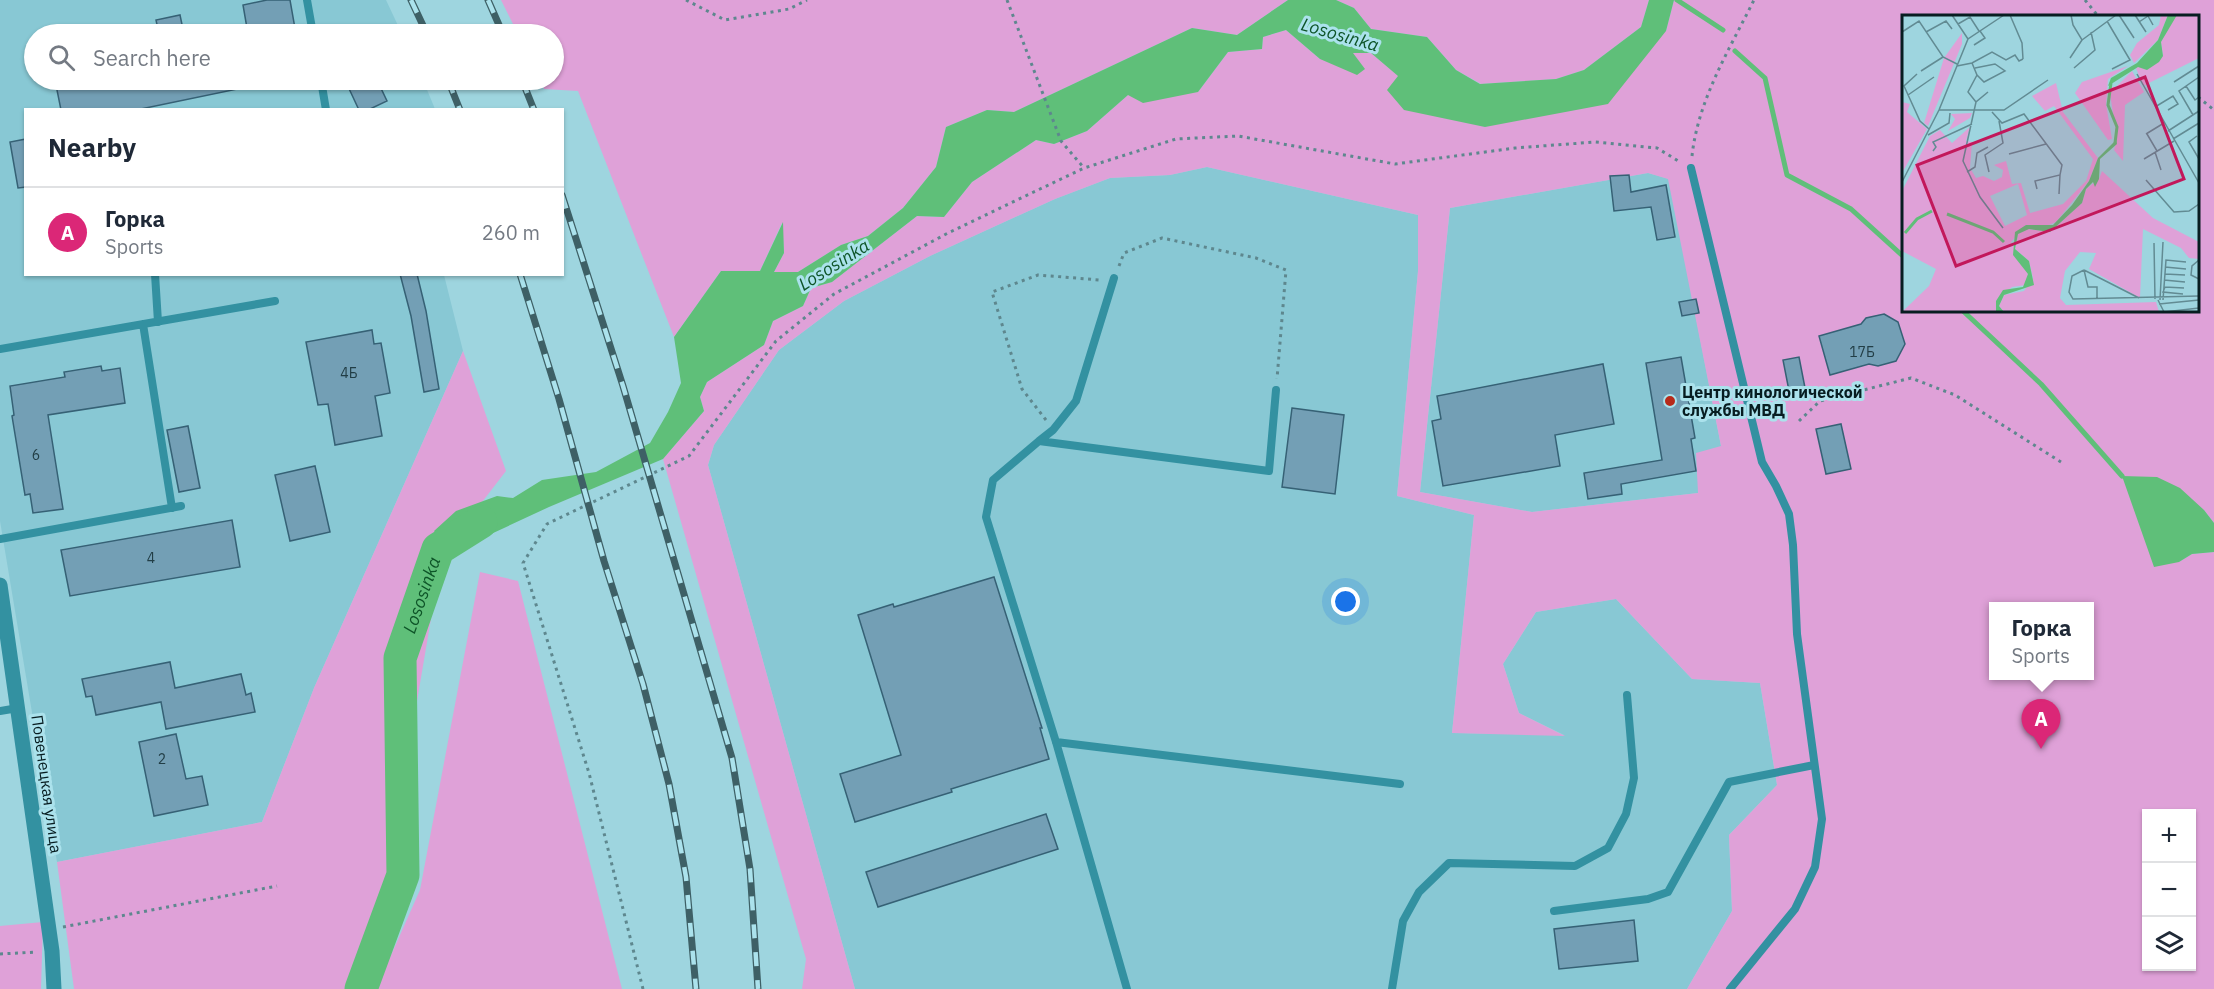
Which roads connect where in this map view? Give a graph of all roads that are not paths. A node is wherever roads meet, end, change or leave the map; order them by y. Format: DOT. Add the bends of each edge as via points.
graph roads {
  1 [pos="307,0"];
  2 [pos="311,24"];
  3 [pos="323,90"];
  4 [pos="326,108"];
  5 [pos="1691,168"];
  6 [pos="155,276"];
  7 [pos="1114,278"];
  8 [pos="275,301"];
  9 [pos="158,322"];
  10 [pos="143,324"];
  11 [pos="0,350"];
  12 [pos="1276,390"];
  13 [pos="1039,441"];
  14 [pos="0,539"];
  15 [pos="0,585"];
  16 [pos="1627,694"];
  17 [pos="18,708"];
  18 [pos="0,711"];
  19 [pos="1056,742"];
  20 [pos="1814,765"];
  21 [pos="1400,784"];
  22 [pos="1554,911"];
  23 [pos="54,989"];
  24 [pos="1126,989"];
  25 [pos="1392,989"];
  26 [pos="1730,989"];
  1 -- 2 [label="lane"];
  3 -- 4 [label="lane"];
  5 -- 20 [label="lane" via="1762,462 1789,514 1797,634"];
  6 -- 9 [label="lane"];
  7 -- 13 [label="lane" via="1076,401"];
  8 -- 9 [label="lane"];
  9 -- 10 [label="lane"];
  10 -- 11 [label="lane"];
  10 -- 14 [label="lane" via="176,507"];
  12 -- 13 [label="lane" via="1269,471"];
  13 -- 19 [label="lane" via="993,480 986,517"];
  15 -- 17 [label="street, Повенецкая улица"];
  16 -- 25 [label="lane" via="1634,778 1626,814 1608,848 1575,866 1449,863 1419,892 1403,921"];
  17 -- 18 [label="lane"];
  17 -- 23 [label="street, Повенецкая улица"];
  19 -- 21 [label="lane"];
  19 -- 24 [label="lane"];
  20 -- 22 [label="lane" via="1729,782 1668,892 1648,899"];
  20 -- 26 [label="lane" via="1822,819 1815,867 1795,909"];
}
